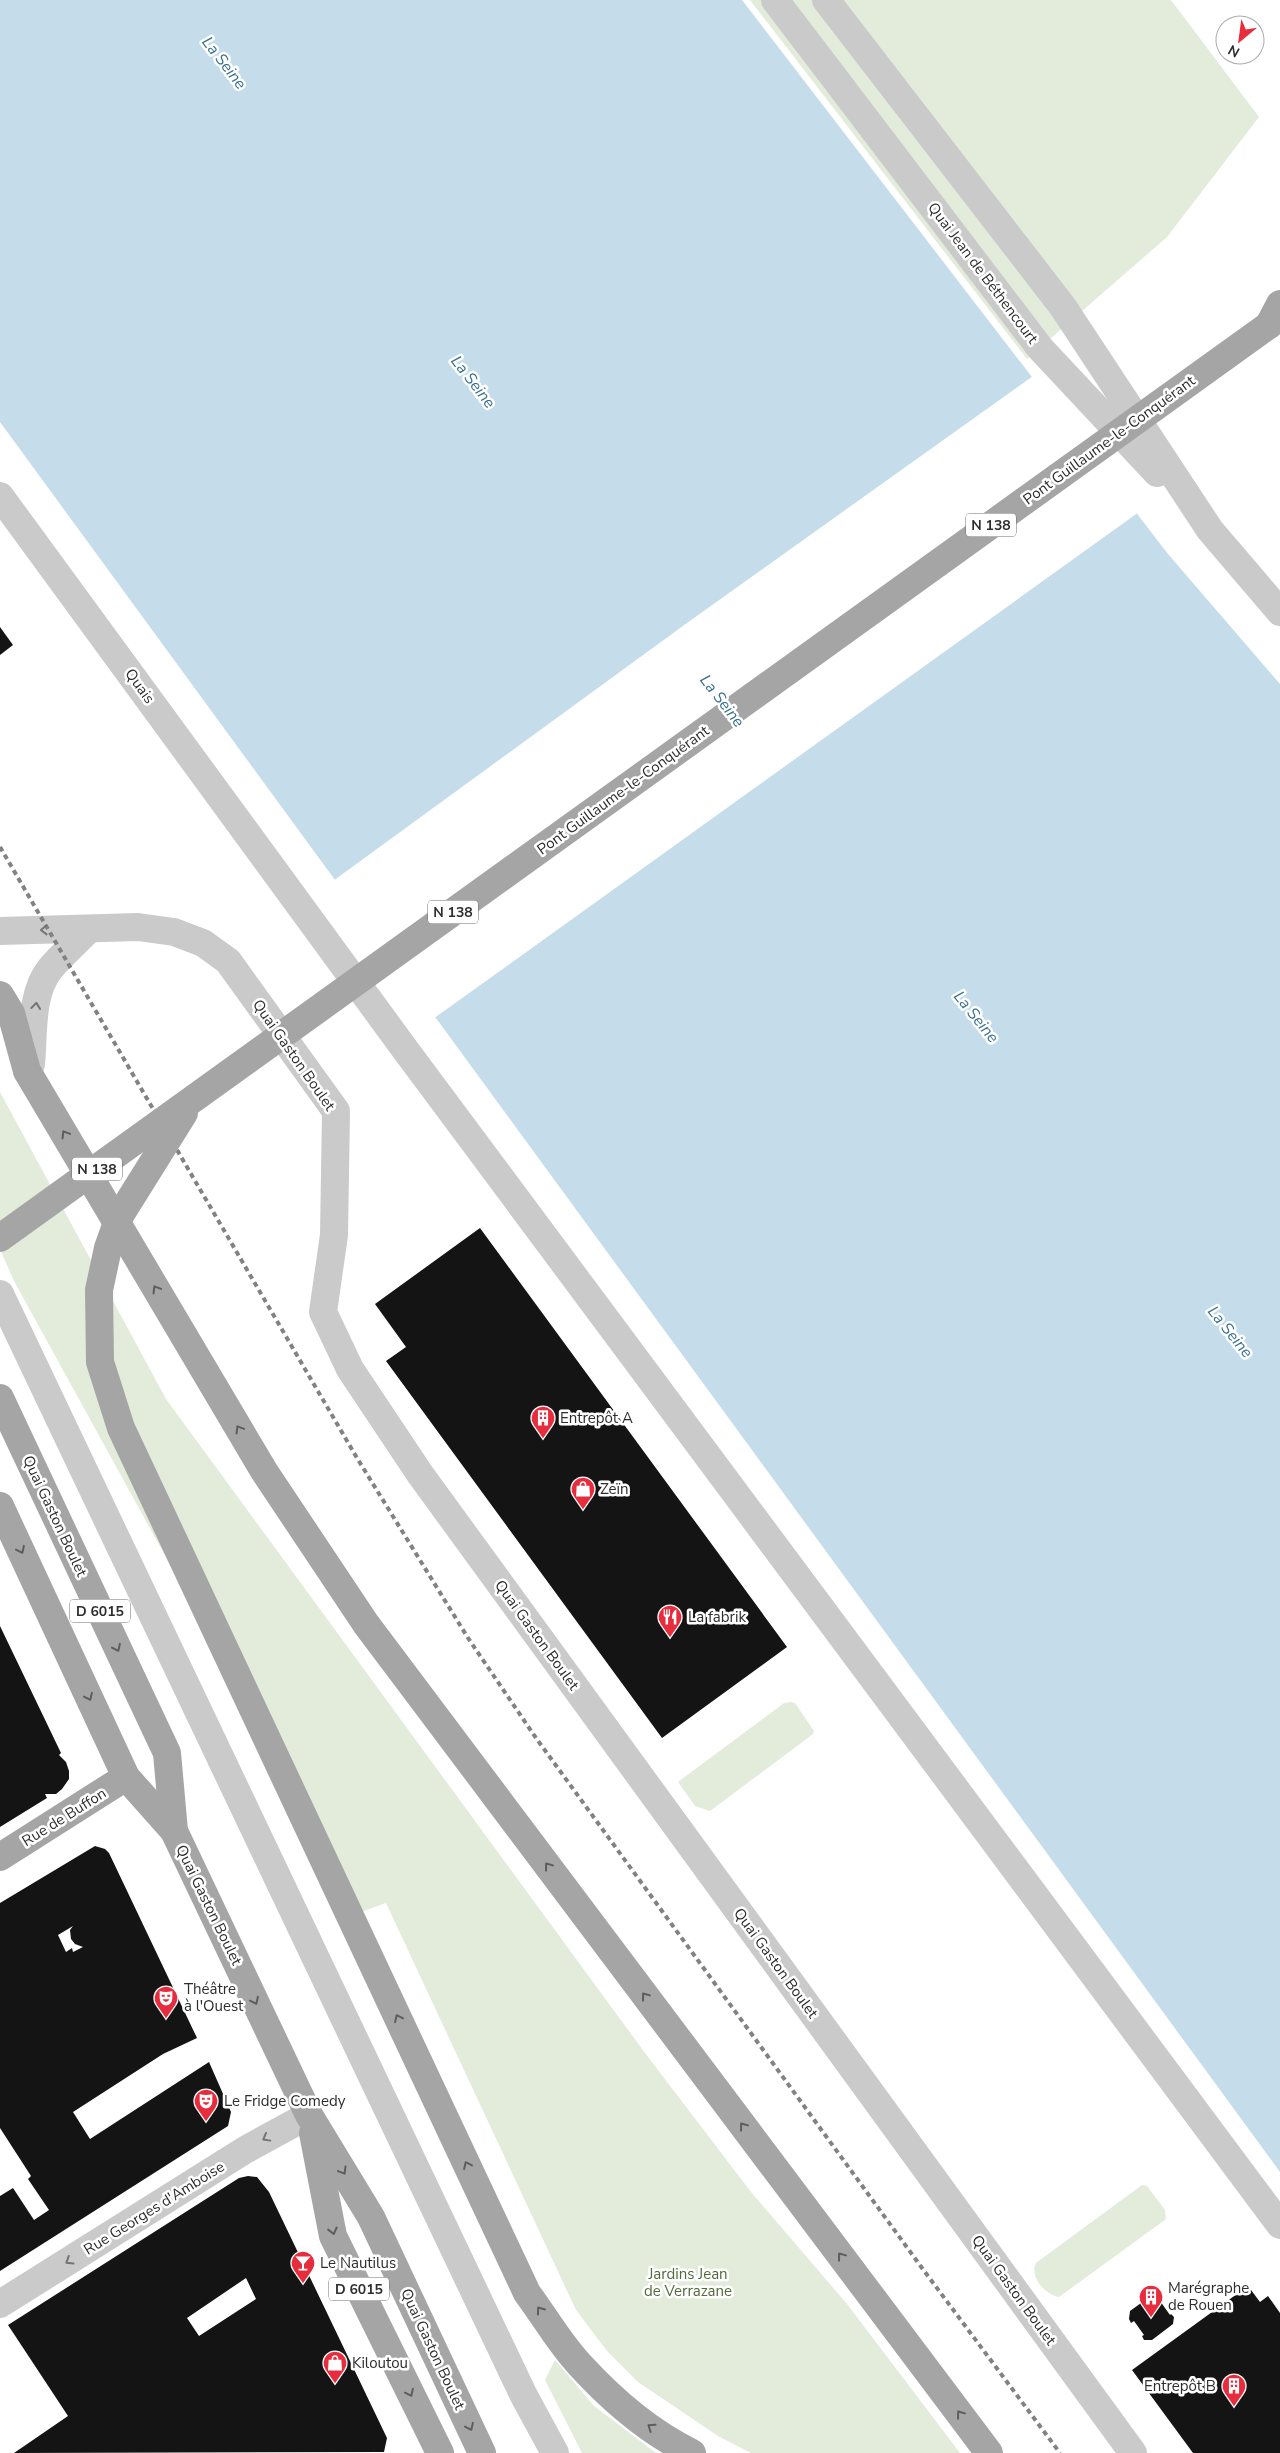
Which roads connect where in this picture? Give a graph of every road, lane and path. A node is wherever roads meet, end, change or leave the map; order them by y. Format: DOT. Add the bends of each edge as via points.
graph roads {
  1 [pos="775,0"];
  2 [pos="826,0"];
  3 [pos="1276,318"];
  4 [pos="0,496"];
  5 [pos="1210,530"];
  6 [pos="1280,612"];
  7 [pos="88,930"];
  8 [pos="0,931"];
  9 [pos="0,995"];
  10 [pos="0,1050"];
  11 [pos="27,1071"];
  12 [pos="193,1099"];
  13 [pos="0,1238"];
  14 [pos="0,1294"];
  15 [pos="0,1398"];
  16 [pos="0,1506"];
  17 [pos="126,1777"];
  18 [pos="174,1831"];
  19 [pos="0,1857"];
  20 [pos="309,2115"];
  21 [pos="1280,2225"];
  22 [pos="0,2304"];
  23 [pos="439,2452"];
  24 [pos="482,2453"];
  25 [pos="555,2453"];
  26 [pos="692,2453"];
  27 [pos="989,2453"];
  28 [pos="1133,2453"];
  1 -- 5 [label="street, Quai Jean de Béthencourt" via="1040,348"];
  2 -- 5 [label="street, Quai Jean de Béthencourt" via="1062,307"];
  3 -- 12 [label="main road, Pont Guillaume-le-Conquérant / N 138, bridge"];
  4 -- 21 [label="street, Quais" via="404,1048"];
  5 -- 6 [label="street, Quai Jean de Béthencourt"];
  7 -- 8 [label="street, Quai Gaston Boulet, one-way"];
  11 -- 7 [label="street, one-way" via="31,1064 36,999 41,984"];
  7 -- 28 [label="street, Quai Gaston Boulet" via="138,927 174,932 203,943 228,961 336,1111 334,1236 323,1312 350,1369 426,1482"];
  9 -- 11 [label="main road" via="11,1013"];
  10 -- 11 [label="main road" via="18,1068"];
  27 -- 11 [label="main road, one-way" via="366,1624 264,1471"];
  12 -- 13 [label="main road, Pont Guillaume-le-Conquérant / N 138, bridge"];
  26 -- 12 [label="main road, one-way, bridge" via="627,2411 579,2364 527,2293 121,1428 100,1362 99,1290 106,1256 119,1217"];
  14 -- 25 [label="street" via="524,2396"];
  15 -- 18 [label="main road, Quai Gaston Boulet / D 6015, one-way" via="167,1753"];
  16 -- 17 [label="main road, Quai Gaston Boulet / D 6015, one-way"];
  17 -- 18 [label="main road, Quai Gaston Boulet / D 6015"];
  17 -- 19 [label="main road, Rue de Buffon"];
  18 -- 20 [label="main road, Quai Gaston Boulet / D 6015, one-way"];
  20 -- 22 [label="street, Rue Georges d'Amboise, one-way" via="245,2150"];
  20 -- 23 [label="main road, Quai Gaston Boulet / D 6015, one-way" via="333,2236"];
  20 -- 24 [label="main road, Quai Gaston Boulet / D 6015, one-way" via="371,2217"];
}
